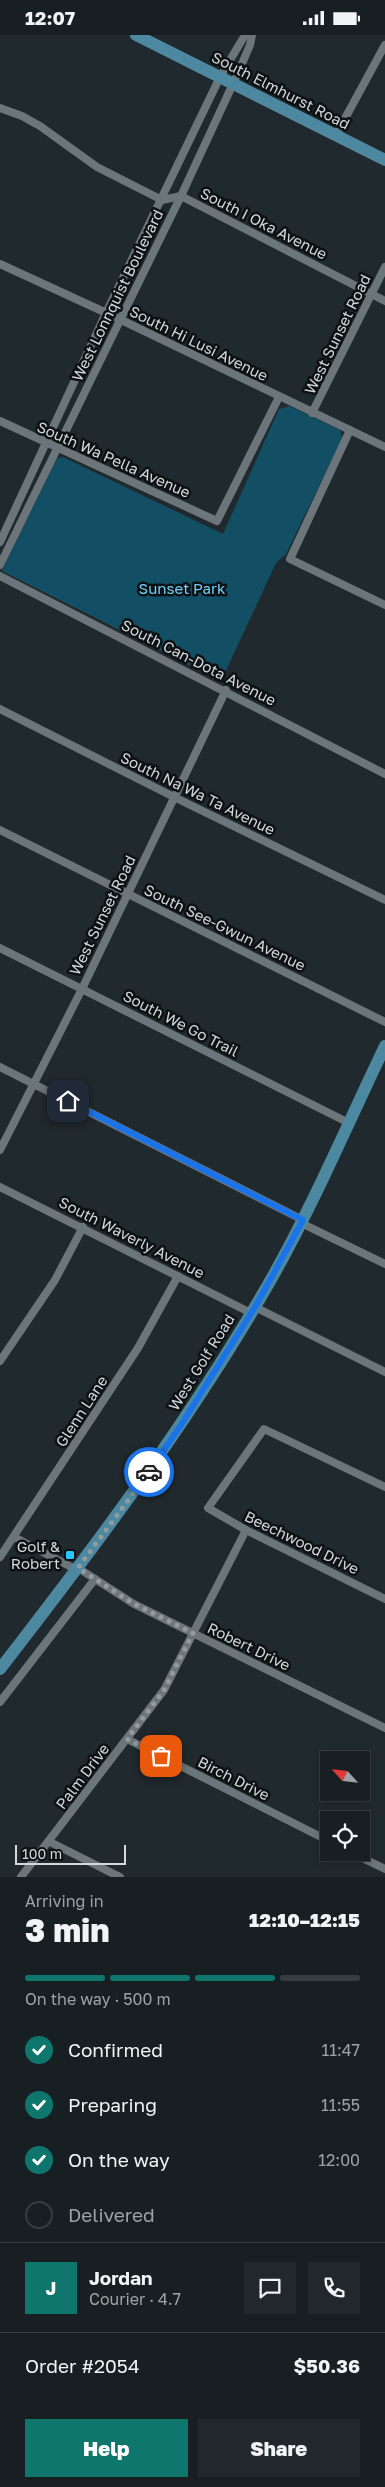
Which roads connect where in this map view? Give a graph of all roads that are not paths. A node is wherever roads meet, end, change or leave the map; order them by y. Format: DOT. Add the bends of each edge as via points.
graph roads {
  1 [pos="136,35"];
  2 [pos="245,35"];
  3 [pos="252,35"];
  4 [pos="385,45"];
  5 [pos="220,77"];
  6 [pos="234,84"];
  7 [pos="0,108"];
  8 [pos="336,135"];
  9 [pos="385,160"];
  10 [pos="180,196"];
  11 [pos="162,200"];
  12 [pos="2,267"];
  13 [pos="385,267"];
  14 [pos="373,293"];
  15 [pos="385,301"];
  16 [pos="106,313"];
  17 [pos="121,320"];
  18 [pos="279,397"];
  19 [pos="312,413"];
  20 [pos="0,421"];
  21 [pos="350,430"];
  22 [pos="45,443"];
  23 [pos="385,447"];
  24 [pos="57,449"];
  25 [pos="217,521"];
  26 [pos="0,542"];
  27 [pos="0,565"];
  28 [pos="0,576"];
  29 [pos="385,605"];
  30 [pos="226,691"];
  31 [pos="0,709"];
  32 [pos="385,774"];
  33 [pos="174,797"];
  34 [pos="0,830"];
  35 [pos="128,894"];
  36 [pos="385,900"];
  37 [pos="0,948"];
  38 [pos="82,989"];
  39 [pos="385,1022"];
  40 [pos="385,1045"];
  41 [pos="0,1067"];
  42 [pos="34,1084"];
  43 [pos="349,1123"];
  44 [pos="0,1150"];
  45 [pos="0,1187"];
  46 [pos="302,1221"];
  47 [pos="84,1227"];
  48 [pos="385,1264"];
  49 [pos="178,1276"];
  50 [pos="253,1310"];
  51 [pos="0,1361"];
  52 [pos="385,1372"];
  53 [pos="385,1487"];
  54 [pos="246,1530"];
  55 [pos="14,1537"];
  56 [pos="0,1557"];
  57 [pos="77,1569"];
  58 [pos="95,1579"];
  59 [pos="385,1599"];
  60 [pos="193,1633"];
  61 [pos="0,1669"];
  62 [pos="0,1702"];
  63 [pos="385,1728"];
  64 [pos="127,1739"];
  65 [pos="320,1836"];
  66 [pos="50,1842"];
  67 [pos="368,1861"];
  68 [pos="385,1869"];
  69 [pos="22,1877"];
  70 [pos="120,1877"];
  1 -- 5 [label="main road, South Elmhurst Road"];
  2 -- 5 [label="street, West Lonnquist Boulevard"];
  3 -- 6 [label="street, West Lonnquist Boulevard"];
  4 -- 8 [label="street"];
  5 -- 6 [label="main road, South Elmhurst Road"];
  5 -- 11 [label="street, West Lonnquist Boulevard"];
  6 -- 8 [label="main road, South Elmhurst Road"];
  6 -- 10 [label="street, West Lonnquist Boulevard"];
  7 -- 11 [label="street" via="22,116 97,167"];
  8 -- 9 [label="main road, South Elmhurst Road"];
  10 -- 11 [label="street, South I Oka Avenue"];
  10 -- 14 [label="street, South I Oka Avenue"];
  10 -- 17 [label="street, West Lonnquist Boulevard"];
  11 -- 16 [label="street, West Lonnquist Boulevard"];
  12 -- 16 [label="street, South Hi Lusi Avenue"];
  13 -- 14 [label="street, West Sunset Road"];
  14 -- 15 [label="street, South I Oka Avenue"];
  14 -- 19 [label="street, West Sunset Road"];
  16 -- 17 [label="street, South Hi Lusi Avenue"];
  16 -- 22 [label="street, West Lonnquist Boulevard"];
  17 -- 18 [label="street, South Hi Lusi Avenue"];
  17 -- 24 [label="street, West Lonnquist Boulevard"];
  18 -- 19 [label="street, South Hi Lusi Avenue"];
  18 -- 25 [label="street, West Sunset Road"];
  19 -- 21 [label="street, South Hi Lusi Avenue"];
  20 -- 22 [label="street, South Wa Pella Avenue"];
  21 -- 23 [label="street, South Hi Lusi Avenue"];
  21 -- 29 [label="street" via="290,559"];
  22 -- 24 [label="street, South Wa Pella Avenue"];
  22 -- 26 [label="street, West Lonnquist Boulevard"];
  24 -- 25 [label="street, South Wa Pella Avenue"];
  24 -- 27 [label="street, West Lonnquist Boulevard"];
  28 -- 30 [label="street, South Can-Dota Avenue"];
  30 -- 32 [label="street, South Can-Dota Avenue"];
  30 -- 33 [label="street, West Sunset Road"];
  31 -- 33 [label="street, South Na Wa Ta Avenue"];
  33 -- 35 [label="street, West Sunset Road"];
  33 -- 36 [label="street, South Na Wa Ta Avenue"];
  34 -- 35 [label="street, South See-Gwun Avenue"];
  35 -- 38 [label="street, West Sunset Road"];
  35 -- 39 [label="street, South See-Gwun Avenue"];
  37 -- 38 [label="street, South We Go Trail"];
  38 -- 42 [label="street, West Sunset Road"];
  38 -- 43 [label="street, South We Go Trail"];
  40 -- 43 [label="main road, West Golf Road"];
  41 -- 42 [label="street"];
  42 -- 44 [label="street, West Sunset Road"];
  42 -- 46 [label="street"];
  43 -- 46 [label="main road, West Golf Road"];
  45 -- 47 [label="street, South Waverly Avenue"];
  46 -- 48 [label="street"];
  46 -- 50 [label="main road, West Golf Road"];
  47 -- 49 [label="street, South Waverly Avenue"];
  47 -- 51 [label="street" via="55,1280"];
  49 -- 50 [label="street, South Waverly Avenue"];
  49 -- 55 [label="street, Glenn Lane" via="138,1348"];
  50 -- 52 [label="street, South Waverly Avenue"];
  50 -- 57 [label="main road, West Golf Road" via="166,1447"];
  53 -- 54 [label="street, Beechwood Drive" via="264,1429 208,1508"];
  54 -- 59 [label="street, Beechwood Drive"];
  54 -- 60 [label="street, Palm Drive"];
  55 -- 56 [label="street, Glenn Lane"];
  55 -- 57 [label="street, Robert Drive"];
  57 -- 58 [label="street, Robert Drive"];
  57 -- 61 [label="main road, West Golf Road"];
  58 -- 60 [label="street, Robert Drive" via="134,1604"];
  58 -- 62 [label="street"];
  60 -- 63 [label="street, Robert Drive"];
  60 -- 64 [label="street, Palm Drive" via="164,1690"];
  64 -- 65 [label="street, Birch Drive"];
  64 -- 66 [label="street, Palm Drive"];
  66 -- 69 [label="street, Palm Drive"];
  66 -- 70 [label="street"];
  67 -- 68 [label="street"];
}
